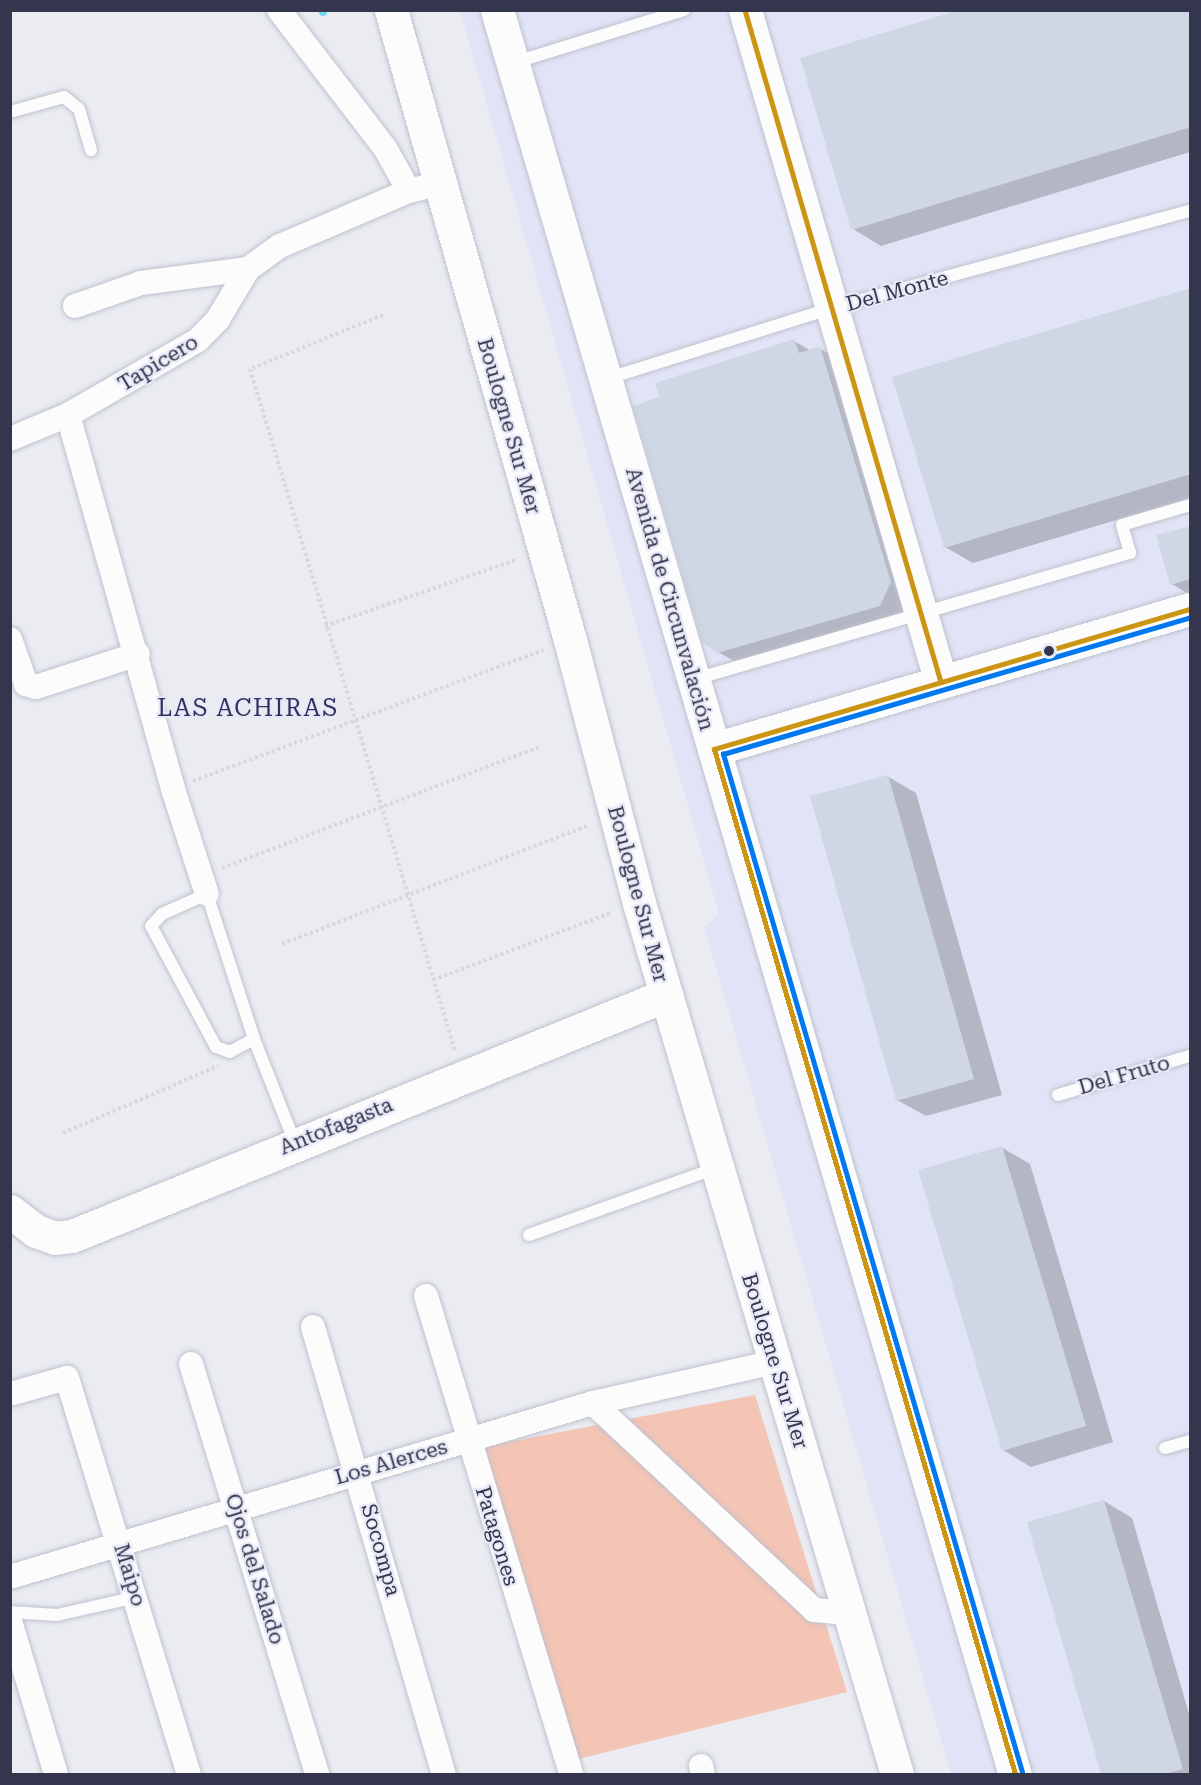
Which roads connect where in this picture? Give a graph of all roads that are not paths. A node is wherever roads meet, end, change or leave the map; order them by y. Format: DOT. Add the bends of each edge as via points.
graph roads {
  1 [pos="279,10"];
  2 [pos="391,10"];
  3 [pos="497,10"];
  4 [pos="684,10"];
  5 [pos="745,10"];
  6 [pos="513,63"];
  7 [pos="10,112"];
  8 [pos="91,150"];
  9 [pos="440,183"];
  10 [pos="409,191"];
  11 [pos="1191,211"];
  12 [pos="248,269"];
  13 [pos="75,306"];
  14 [pos="832,308"];
  15 [pos="605,379"];
  16 [pos="68,416"];
  17 [pos="10,439"];
  18 [pos="1191,506"];
  19 [pos="1191,609"];
  20 [pos="921,613"];
  21 [pos="10,639"];
  22 [pos="138,654"];
  23 [pos="694,680"];
  24 [pos="941,682"];
  25 [pos="714,749"];
  26 [pos="204,885"];
  27 [pos="666,995"];
  28 [pos="254,1039"];
  29 [pos="1191,1056"];
  30 [pos="1058,1095"];
  31 [pos="295,1143"];
  32 [pos="717,1168"];
  33 [pos="10,1211"];
  34 [pos="529,1235"];
  35 [pos="426,1296"];
  36 [pos="313,1328"];
  37 [pos="775,1362"];
  38 [pos="190,1364"];
  39 [pos="10,1394"];
  40 [pos="593,1403"];
  41 [pos="468,1440"];
  42 [pos="1191,1441"];
  43 [pos="1165,1448"];
  44 [pos="358,1471"];
  45 [pos="237,1509"];
  46 [pos="120,1544"];
  47 [pos="10,1577"];
  48 [pos="136,1597"];
  49 [pos="10,1612"];
  50 [pos="851,1613"];
  51 [pos="10,1621"];
  52 [pos="56,1774"];
  53 [pos="189,1774"];
  54 [pos="317,1774"];
  55 [pos="444,1774"];
  56 [pos="571,1774"];
  57 [pos="897,1774"];
  58 [pos="1015,1774"];
  1 -- 10 [label="street" via="385,148"];
  2 -- 9 [label="street, Boulogne Sur Mer"];
  3 -- 6 [label="street, Avenida de Circunvalación"];
  4 -- 6 [label="lane"];
  5 -- 14 [label="street"];
  6 -- 15 [label="street, Avenida de Circunvalación"];
  7 -- 8 [label="lane" via="64,97 79,109"];
  9 -- 10 [label="street, Tapicero"];
  9 -- 27 [label="street, Boulogne Sur Mer"];
  10 -- 12 [label="street, Tapicero" via="302,234"];
  11 -- 14 [label="lane, Del Monte"];
  12 -- 13 [label="street" via="141,283"];
  12 -- 16 [label="street, Tapicero" via="208,332"];
  14 -- 15 [label="lane, Del Monte"];
  14 -- 20 [label="street"];
  15 -- 23 [label="street, Avenida de Circunvalación"];
  16 -- 17 [label="street, Tapicero"];
  16 -- 22 [label="street"];
  18 -- 20 [label="lane" via="1122,525 1130,553"];
  19 -- 24 [label="street"];
  20 -- 23 [label="lane"];
  20 -- 24 [label="street"];
  21 -- 22 [label="street" via="26,684 36,687"];
  22 -- 26 [label="street" via="173,789"];
  23 -- 25 [label="street, Avenida de Circunvalación"];
  24 -- 25 [label="street"];
  25 -- 58 [label="street, Avenida de Circunvalación"];
  26 -- 28 [label="lane"];
  26 -- 28 [label="lane" via="151,926 216,1047 230,1052"];
  27 -- 31 [label="street, Antofagasta"];
  27 -- 32 [label="street, Boulogne Sur Mer"];
  28 -- 31 [label="lane"];
  29 -- 30 [label="lane, Del Fruto"];
  31 -- 33 [label="street, Antofagasta" via="72,1236 55,1238 36,1231"];
  32 -- 34 [label="lane"];
  32 -- 37 [label="street, Boulogne Sur Mer"];
  35 -- 41 [label="street, Patagones"];
  36 -- 44 [label="street, Socompa"];
  37 -- 40 [label="street, Los Alerces"];
  37 -- 50 [label="street, Boulogne Sur Mer"];
  38 -- 45 [label="street, Ojos del Salado"];
  39 -- 46 [label="street, Maipo" via="67,1378"];
  40 -- 41 [label="street, Los Alerces"];
  40 -- 50 [label="street" via="814,1610"];
  41 -- 44 [label="street, Los Alerces"];
  41 -- 56 [label="street, Patagones"];
  42 -- 43 [label="lane"];
  44 -- 45 [label="street, Los Alerces"];
  44 -- 55 [label="street, Socompa"];
  45 -- 46 [label="street, Los Alerces"];
  45 -- 54 [label="street, Ojos del Salado"];
  46 -- 47 [label="street, Los Alerces"];
  46 -- 48 [label="street, Maipo"];
  48 -- 49 [label="lane" via="57,1615"];
  48 -- 53 [label="street, Maipo"];
  50 -- 57 [label="street, Boulogne Sur Mer"];
  51 -- 52 [label="street"];
}
